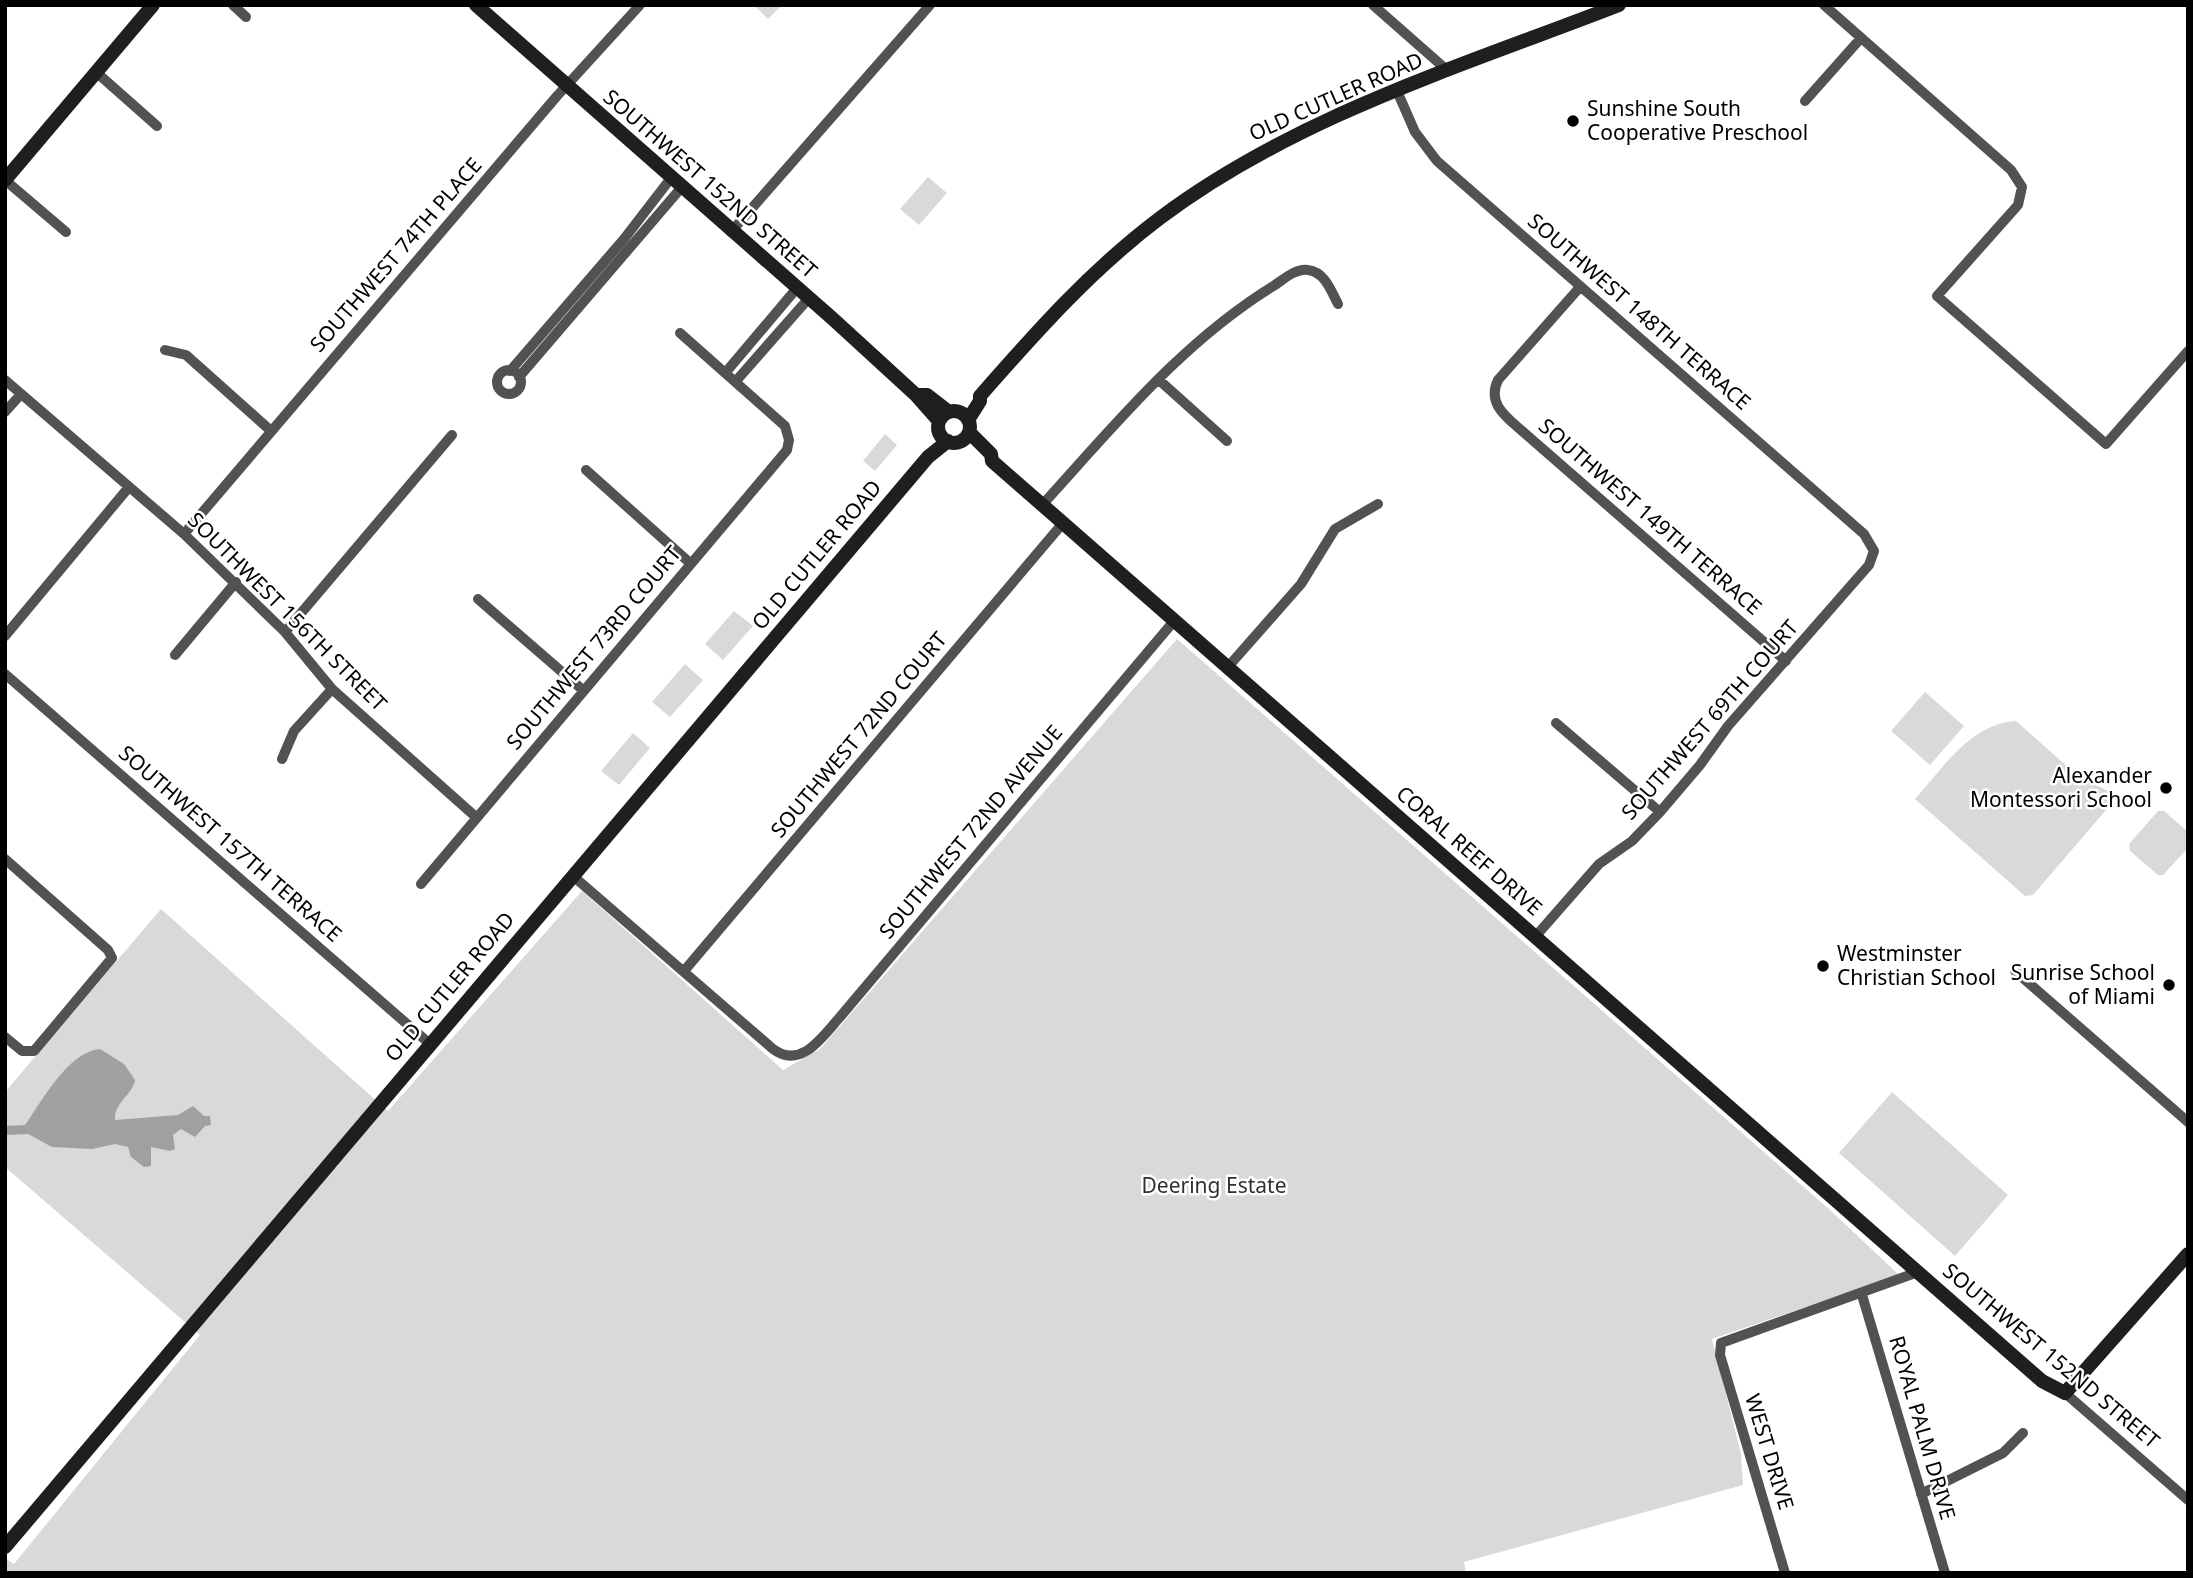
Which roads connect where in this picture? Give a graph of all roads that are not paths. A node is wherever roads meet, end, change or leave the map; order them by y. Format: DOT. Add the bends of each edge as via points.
graph roads {
  1 [pos="152,5"];
  2 [pos="233,5"];
  3 [pos="475,5"];
  4 [pos="640,5"];
  5 [pos="930,5"];
  6 [pos="1373,5"];
  7 [pos="1619,5"];
  8 [pos="1824,5"];
  9 [pos="246,17"];
  10 [pos="1861,38"];
  11 [pos="1448,71"];
  12 [pos="96,72"];
  13 [pos="567,86"];
  14 [pos="1397,92"];
  15 [pos="1805,101"];
  16 [pos="157,126"];
  17 [pos="5,180"];
  18 [pos="676,183"];
  19 [pos="66,232"];
  20 [pos="731,232"];
  21 [pos="1580,287"];
  22 [pos="797,288"];
  23 [pos="809,298"];
  24 [pos="1338,304"];
  25 [pos="558,323"];
  26 [pos="680,333"];
  27 [pos="165,350"];
  28 [pos="2188,352"];
  29 [pos="510,370"];
  30 [pos="726,372"];
  31 [pos="519,377"];
  32 [pos="5,380"];
  33 [pos="1158,380"];
  34 [pos="736,381"];
  35 [pos="21,394"];
  36 [pos="5,412"];
  37 [pos="953,426"];
  38 [pos="270,430"];
  39 [pos="452,435"];
  40 [pos="1227,440"];
  41 [pos="586,470"];
  42 [pos="129,487"];
  43 [pos="1043,504"];
  44 [pos="1378,504"];
  45 [pos="1063,523"];
  46 [pos="184,534"];
  47 [pos="1873,549"];
  48 [pos="690,563"];
  49 [pos="236,582"];
  50 [pos="478,599"];
  51 [pos="1174,621"];
  52 [pos="285,632"];
  53 [pos="5,636"];
  54 [pos="175,655"];
  55 [pos="1786,661"];
  56 [pos="1227,668"];
  57 [pos="5,674"];
  58 [pos="332,688"];
  59 [pos="584,691"];
  60 [pos="1556,723"];
  61 [pos="282,759"];
  62 [pos="1660,812"];
  63 [pos="477,818"];
  64 [pos="5,859"];
  65 [pos="573,876"];
  66 [pos="421,884"];
  67 [pos="1535,937"];
  68 [pos="684,971"];
  69 [pos="2015,971"];
  70 [pos="5,1037"];
  71 [pos="430,1044"];
  72 [pos="2188,1122"];
  73 [pos="2188,1254"];
  74 [pos="1918,1272"];
  75 [pos="1862,1295"];
  76 [pos="2065,1393"];
  77 [pos="2023,1433"];
  78 [pos="1922,1494"];
  79 [pos="2188,1500"];
  80 [pos="5,1546"];
  81 [pos="1785,1573"];
  82 [pos="1945,1573"];
  1 -- 12 [label="main road"];
  2 -- 9 [label="street"];
  3 -- 13 [label="main road, SOUTHWEST 152ND STREET"];
  4 -- 13 [label="street, SOUTHWEST 74TH PLACE"];
  5 -- 20 [label="street"];
  6 -- 11 [label="street"];
  7 -- 11 [label="main road, OLD CUTLER ROAD"];
  8 -- 10 [label="street"];
  10 -- 15 [label="street"];
  10 -- 28 [label="street" via="2011,170 2022,187 2018,205 1937,296 2106,444"];
  11 -- 14 [label="main road, OLD CUTLER ROAD"];
  12 -- 16 [label="street"];
  12 -- 17 [label="main road"];
  13 -- 18 [label="main road, SOUTHWEST 152ND STREET"];
  13 -- 38 [label="street, SOUTHWEST 74TH PLACE"];
  14 -- 21 [label="street, SOUTHWEST 148TH TERRACE" via="1430,154"];
  14 -- 37 [label="main road, OLD CUTLER ROAD" via="1280,141 1168,212 1072,294 980,396 975,396"];
  17 -- 19 [label="street"];
  18 -- 20 [label="main road, SOUTHWEST 152ND STREET"];
  18 -- 25 [label="street"];
  20 -- 22 [label="main road, SOUTHWEST 152ND STREET"];
  21 -- 47 [label="street, SOUTHWEST 148TH TERRACE" via="1864,534"];
  21 -- 55 [label="street, SOUTHWEST 149TH TERRACE" via="1495,387 1496,404"];
  22 -- 23 [label="main road, SOUTHWEST 152ND STREET"];
  22 -- 30 [label="street"];
  23 -- 34 [label="street"];
  23 -- 37 [label="main road, SOUTHWEST 152ND STREET"];
  24 -- 33 [label="street" via="1323,278 1311,271 1297,271 1213,329"];
  25 -- 29 [label="street"];
  25 -- 31 [label="street"];
  26 -- 30 [label="street"];
  27 -- 38 [label="street" via="186,355"];
  29 -- 31 [label="street"];
  29 -- 31 [label="street" via="497,378 502,392 517,391"];
  30 -- 34 [label="street"];
  32 -- 35 [label="street, SOUTHWEST 156TH STREET"];
  33 -- 40 [label="street"];
  33 -- 43 [label="street"];
  34 -- 48 [label="street, SOUTHWEST 73RD COURT" via="782,423 789,445"];
  35 -- 36 [label="street"];
  35 -- 42 [label="street, SOUTHWEST 156TH STREET"];
  37 -- 43 [label="main road, CORAL REEF DRIVE" via="991,454 992,461"];
  37 -- 65 [label="main road, OLD CUTLER ROAD"];
  38 -- 46 [label="street, SOUTHWEST 74TH PLACE"];
  39 -- 52 [label="street"];
  41 -- 48 [label="street"];
  42 -- 46 [label="street, SOUTHWEST 156TH STREET"];
  42 -- 53 [label="street"];
  43 -- 45 [label="main road, CORAL REEF DRIVE"];
  44 -- 56 [label="street" via="1335,529 1301,583"];
  45 -- 51 [label="main road, CORAL REEF DRIVE"];
  45 -- 68 [label="street, SOUTHWEST 72ND COURT"];
  46 -- 49 [label="street, SOUTHWEST 156TH STREET"];
  47 -- 55 [label="street, SOUTHWEST 69TH COURT" via="1869,565"];
  48 -- 59 [label="street, SOUTHWEST 73RD COURT"];
  49 -- 52 [label="street, SOUTHWEST 156TH STREET"];
  49 -- 54 [label="street"];
  50 -- 59 [label="street"];
  51 -- 56 [label="main road, CORAL REEF DRIVE"];
  51 -- 68 [label="street, SOUTHWEST 72ND AVENUE" via="811,1047 790,1058 773,1048"];
  52 -- 58 [label="street, SOUTHWEST 156TH STREET"];
  55 -- 62 [label="street, SOUTHWEST 69TH COURT"];
  56 -- 67 [label="main road, CORAL REEF DRIVE"];
  57 -- 71 [label="street, SOUTHWEST 157TH TERRACE"];
  58 -- 61 [label="street" via="294,731"];
  58 -- 63 [label="street, SOUTHWEST 156TH STREET"];
  59 -- 63 [label="street, SOUTHWEST 73RD COURT"];
  60 -- 62 [label="street"];
  62 -- 67 [label="street, SOUTHWEST 69TH COURT" via="1599,864"];
  63 -- 66 [label="street, SOUTHWEST 73RD COURT"];
  64 -- 70 [label="street" via="111,954 110,963 34,1051 22,1051"];
  65 -- 68 [label="street"];
  65 -- 71 [label="main road, OLD CUTLER ROAD"];
  67 -- 74 [label="main road, CORAL REEF DRIVE"];
  69 -- 72 [label="street"];
  71 -- 80 [label="main road, OLD CUTLER ROAD"];
  73 -- 76 [label="main road"];
  74 -- 75 [label="street"];
  74 -- 76 [label="main road, SOUTHWEST 152ND STREET" via="2042,1381"];
  75 -- 78 [label="street, ROYAL PALM DRIVE"];
  75 -- 81 [label="street, WEST DRIVE" via="1721,1343 1720,1355"];
  76 -- 79 [label="street, SOUTHWEST 152ND STREET"];
  77 -- 78 [label="street" via="2003,1453"];
  78 -- 82 [label="street, ROYAL PALM DRIVE"];
}
